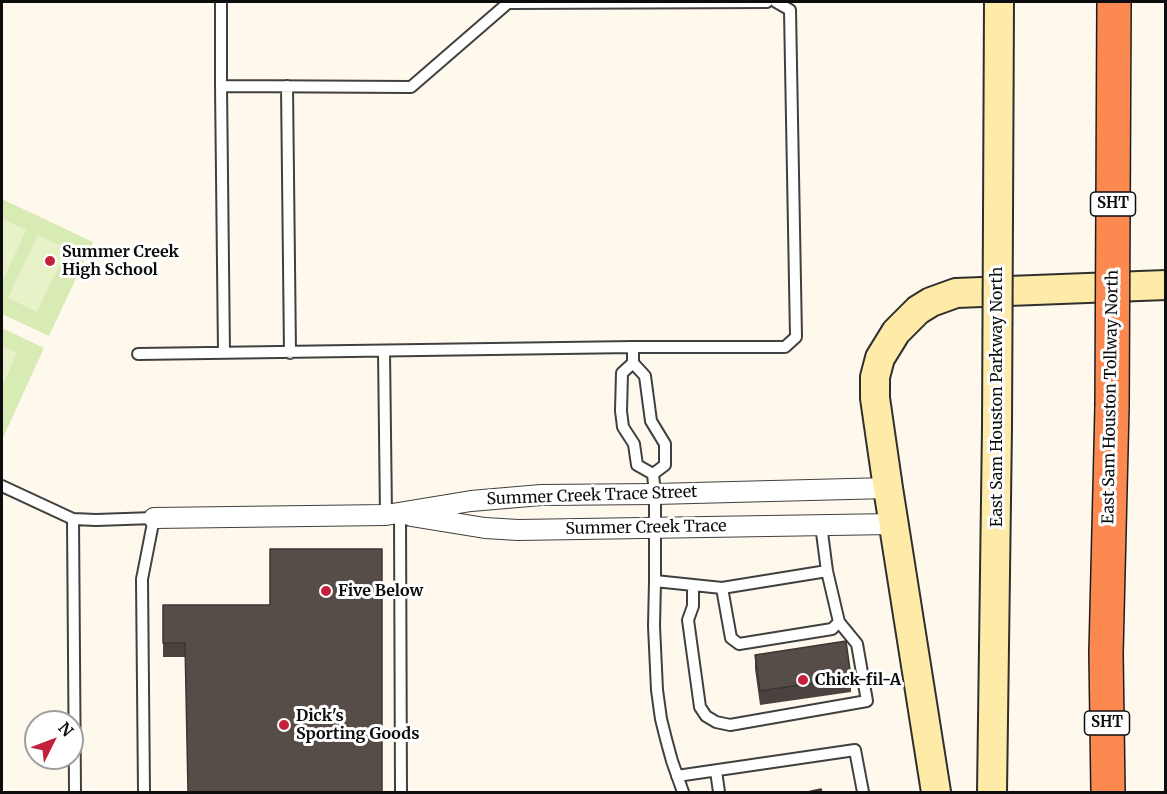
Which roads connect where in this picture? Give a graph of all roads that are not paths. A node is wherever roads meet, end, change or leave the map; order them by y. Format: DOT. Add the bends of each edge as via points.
graph roads {
  1 [pos="221,2"];
  2 [pos="767,2"];
  3 [pos="776,2"];
  4 [pos="999,2"];
  5 [pos="1114,2"];
  6 [pos="221,86"];
  7 [pos="287,86"];
  8 [pos="1166,285"];
  9 [pos="633,347"];
  10 [pos="384,351"];
  11 [pos="290,353"];
  12 [pos="138,354"];
  13 [pos="224,354"];
  14 [pos="633,363"];
  15 [pos="653,474"];
  16 [pos="2,486"];
  17 [pos="888,488"];
  18 [pos="655,494"];
  19 [pos="393,515"];
  20 [pos="154,518"];
  21 [pos="73,519"];
  22 [pos="893,524"];
  23 [pos="821,525"];
  24 [pos="654,528"];
  25 [pos="827,570"];
  26 [pos="655,581"];
  27 [pos="693,585"];
  28 [pos="722,588"];
  29 [pos="839,622"];
  30 [pos="1106,652"];
  31 [pos="716,771"];
  32 [pos="677,776"];
  33 [pos="75,792"];
  34 [pos="144,792"];
  35 [pos="401,792"];
  36 [pos="684,792"];
  37 [pos="719,792"];
  38 [pos="863,792"];
  39 [pos="936,792"];
  40 [pos="992,792"];
  41 [pos="1090,792"];
  42 [pos="1108,792"];
  1 -- 6 [label="lane"];
  2 -- 7 [label="lane" via="508,3 411,87"];
  3 -- 9 [label="lane" via="790,10 796,337 785,347"];
  4 -- 40 [label="main road, East Sam Houston Parkway North, bridge"];
  5 -- 30 [label="highway, East Sam Houston Tollway North / SHT, bridge"];
  6 -- 7 [label="lane"];
  6 -- 13 [label="lane"];
  7 -- 11 [label="lane"];
  8 -- 17 [label="main road" via="956,293 918,310 888,344 876,376 875,398"];
  9 -- 10 [label="lane"];
  9 -- 14 [label="lane"];
  10 -- 11 [label="lane"];
  10 -- 19 [label="lane"];
  11 -- 13 [label="lane"];
  12 -- 13 [label="lane"];
  14 -- 15 [label="lane" via="645,376 651,421 665,444 665,465"];
  14 -- 15 [label="lane" via="622,373 623,427 634,444 637,465"];
  15 -- 18 [label="lane"];
  16 -- 21 [label="lane"];
  17 -- 18 [label="street, Summer Creek Trace Street"];
  17 -- 22 [label="main road"];
  18 -- 19 [label="street, Summer Creek Trace Street" via="506,497"];
  18 -- 24 [label="lane"];
  19 -- 20 [label="street, Summer Creek Trace Street"];
  19 -- 24 [label="street, Summer Creek Trace" via="518,530"];
  19 -- 35 [label="lane"];
  20 -- 21 [label="lane"];
  20 -- 34 [label="lane" via="142,579"];
  21 -- 33 [label="lane"];
  22 -- 23 [label="street, Summer Creek Trace"];
  22 -- 39 [label="main road"];
  23 -- 24 [label="street, Summer Creek Trace"];
  23 -- 25 [label="lane"];
  24 -- 26 [label="lane"];
  25 -- 28 [label="lane"];
  25 -- 29 [label="lane"];
  26 -- 27 [label="lane"];
  26 -- 32 [label="lane" via="657,690"];
  27 -- 28 [label="lane"];
  27 -- 29 [label="lane" via="688,620 700,708 716,722 730,725 867,701 857,644"];
  28 -- 29 [label="lane" via="731,638 739,644 832,629"];
  30 -- 41 [label="highway"];
  30 -- 42 [label="highway, East Sam Houston Tollway North / SHT"];
  31 -- 32 [label="lane"];
  31 -- 37 [label="lane"];
  31 -- 38 [label="lane" via="855,750"];
  32 -- 36 [label="lane"];
}
